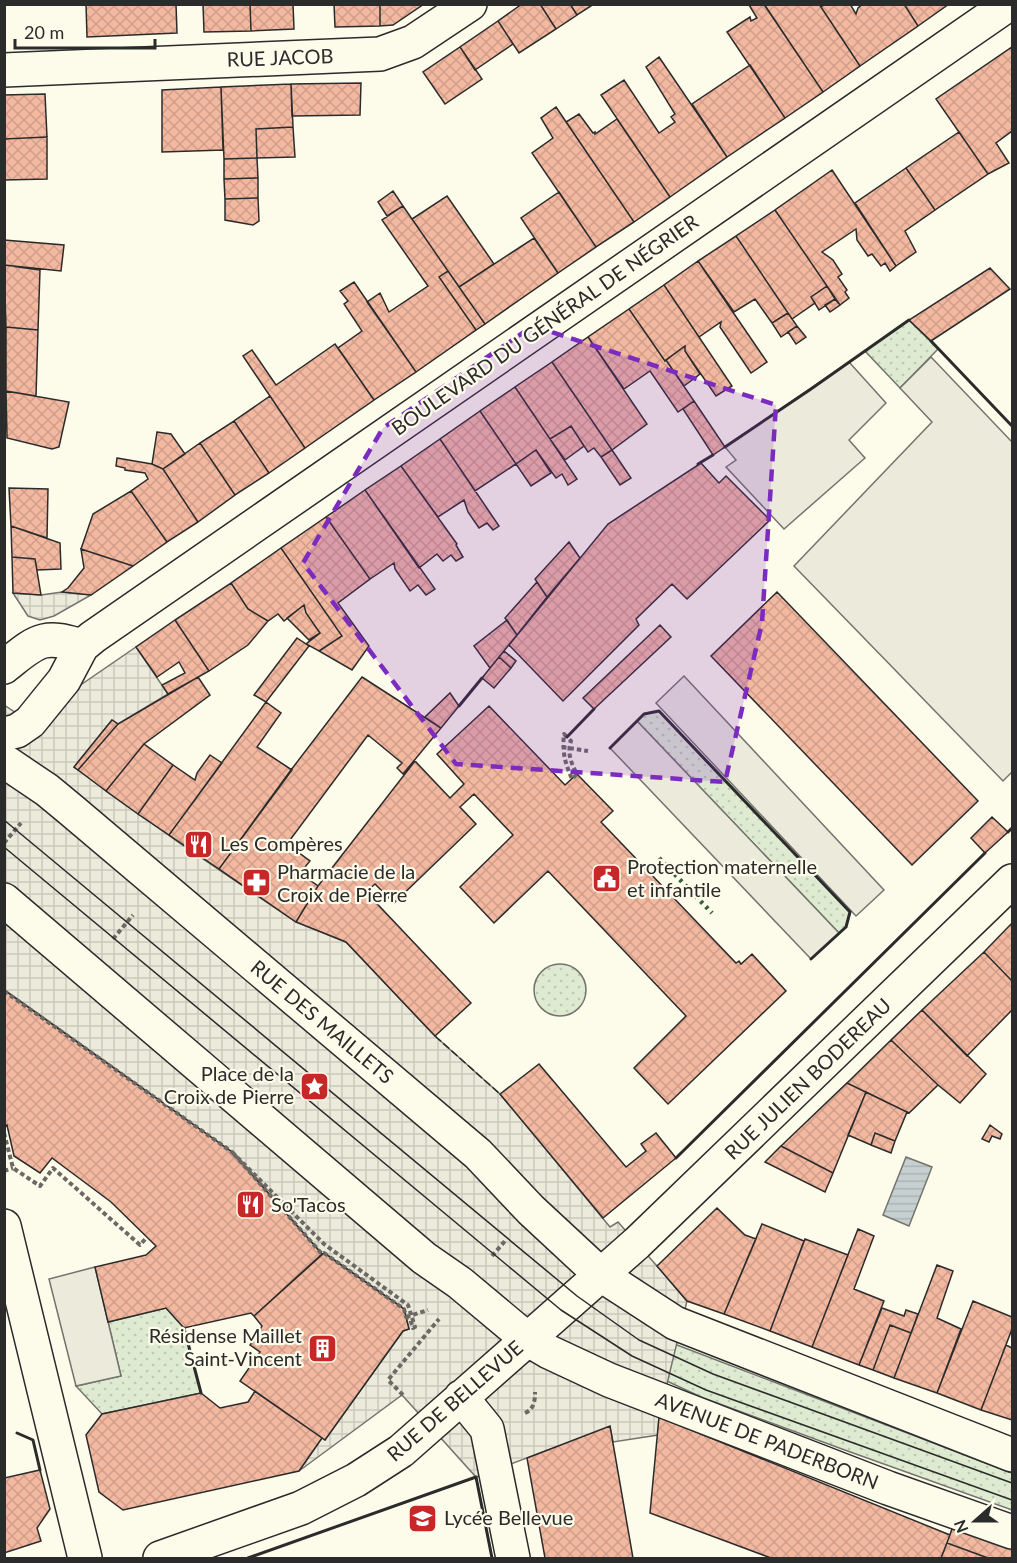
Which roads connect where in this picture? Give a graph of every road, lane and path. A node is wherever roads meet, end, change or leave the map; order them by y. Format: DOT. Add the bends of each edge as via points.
graph roads {
  1 [pos="470,4"];
  2 [pos="1009,4"];
  3 [pos="4,70"];
  4 [pos="82,645"];
  5 [pos="9,654"];
  6 [pos="19,726"];
  7 [pos="562,747"];
  8 [pos="569,748"];
  9 [pos="588,751"];
  10 [pos="569,757"];
  11 [pos="563,758"];
  12 [pos="4,761"];
  13 [pos="573,766"];
  14 [pos="567,769"];
  15 [pos="33,780"];
  16 [pos="1012,881"];
  17 [pos="158,884"];
  18 [pos="4,900"];
  19 [pos="87,970"];
  20 [pos="4,991"];
  21 [pos="4,1132"];
  22 [pos="13,1168"];
  23 [pos="4,1171"];
  24 [pos="279,1202"];
  25 [pos="4,1226"];
  26 [pos="147,1237"];
  27 [pos="601,1275"];
  28 [pos="397,1297"];
  29 [pos="394,1303"];
  30 [pos="408,1305"];
  31 [pos="404,1309"];
  32 [pos="527,1339"];
  33 [pos="534,1387"];
  34 [pos="461,1397"];
  35 [pos="527,1412"];
  36 [pos="1012,1455"];
  37 [pos="1012,1532"];
  38 [pos="85,1558"];
  39 [pos="160,1558"];
  40 [pos="513,1558"];
  1 -- 3 [label="street, RUE JACOB" via="413,42 380,54"];
  2 -- 4 [label="street, BOULEVARD DU GÉNÉRAL DE NÉGRIER"];
  4 -- 5 [label="street" via="44,641"];
  4 -- 6 [label="street, BOULEVARD DU GÉNÉRAL DE NÉGRIER" via="64,680"];
  5 -- 6 [label="street" via="27,668 36,690 36,702"];
  6 -- 15 [label="street, RUE DES MAILLETS" via="8,742 8,751"];
  7 -- 8 [label="path"];
  7 -- 8 [label="path" via="564,734 572,741"];
  7 -- 11 [label="path"];
  8 -- 9 [label="path"];
  8 -- 10 [label="path"];
  10 -- 11 [label="path"];
  10 -- 13 [label="path"];
  11 -- 14 [label="path"];
  12 -- 15 [label="street, RUE DES MAILLETS"];
  13 -- 14 [label="path"];
  13 -- 14 [label="path" via="578,774 572,779"];
  15 -- 17 [label="street, RUE DES MAILLETS"];
  16 -- 27 [label="street, RUE JULIEN BODEREAU"];
  17 -- 19 [label="path"];
  17 -- 27 [label="street, RUE DES MAILLETS" via="478,1154"];
  18 -- 19 [label="street"];
  19 -- 32 [label="street" via="424,1258"];
  20 -- 24 [label="path" via="232,1152"];
  21 -- 22 [label="path"];
  22 -- 23 [label="path"];
  22 -- 26 [label="path" via="40,1186 53,1168 140,1245"];
  24 -- 28 [label="path" via="324,1244"];
  24 -- 29 [label="path" via="322,1254"];
  25 -- 38 [label="street"];
  27 -- 32 [label="street, RUE DE BELLEVUE"];
  27 -- 36 [label="street" via="675,1323"];
  28 -- 29 [label="path"];
  28 -- 30 [label="path"];
  29 -- 31 [label="path"];
  30 -- 31 [label="path"];
  30 -- 31 [label="path" via="408,1316"];
  32 -- 34 [label="street, RUE DE BELLEVUE"];
  32 -- 37 [label="street, AVENUE DE PADERBORN" via="609,1380"];
  33 -- 35 [label="path" via="535,1400"];
  34 -- 39 [label="street, RUE DE BELLEVUE" via="401,1451 356,1480 301,1508"];
  34 -- 40 [label="street" via="487,1430"];
}
